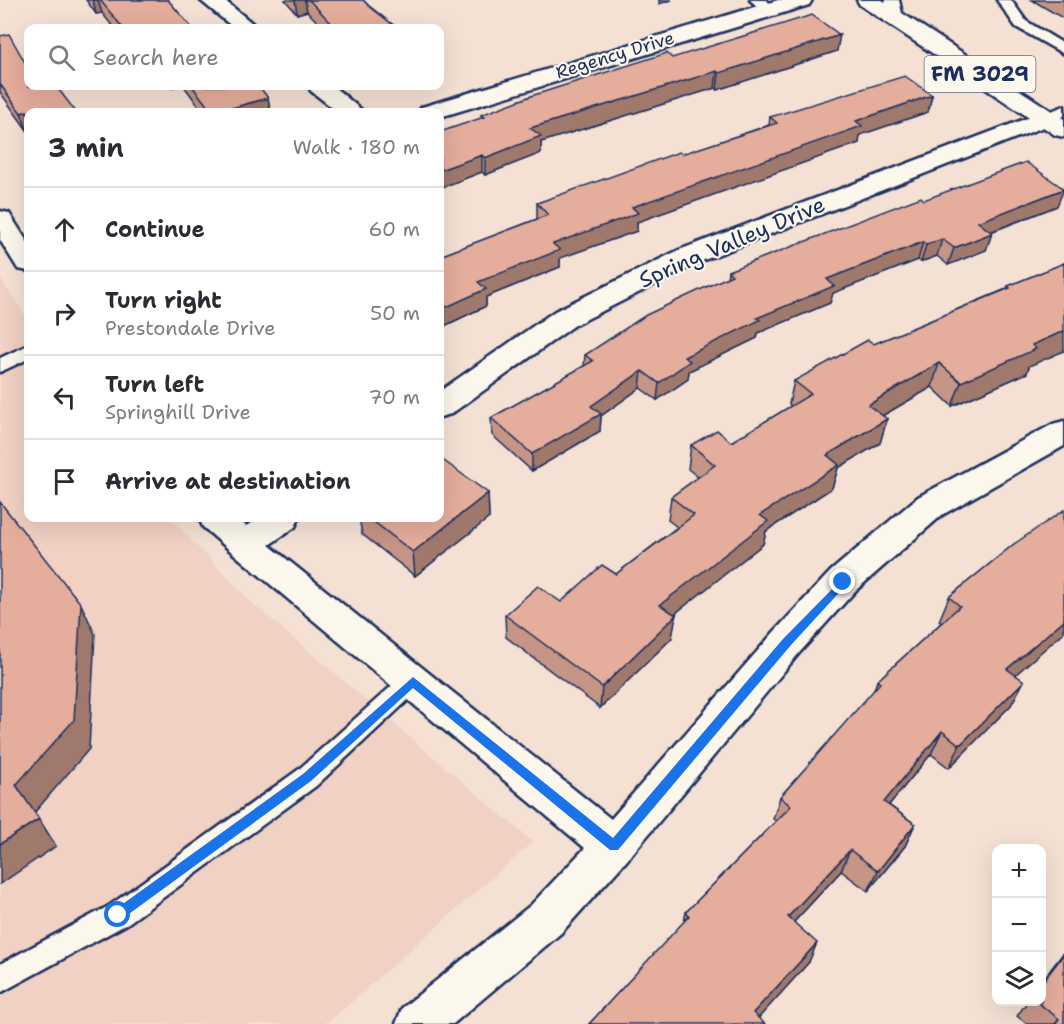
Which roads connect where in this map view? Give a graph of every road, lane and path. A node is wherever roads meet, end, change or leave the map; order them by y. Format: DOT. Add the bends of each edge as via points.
graph roads {
  1 [pos="211,0"];
  2 [pos="801,0"];
  3 [pos="868,0"];
  4 [pos="1004,0"];
  5 [pos="763,5"];
  6 [pos="894,9"];
  7 [pos="242,24"];
  8 [pos="1064,50"];
  9 [pos="324,90"];
  10 [pos="347,108"];
  11 [pos="442,108"];
  12 [pos="1058,120"];
  13 [pos="11,235"];
  14 [pos="24,256"];
  15 [pos="24,353"];
  16 [pos="0,366"];
  17 [pos="444,403"];
  18 [pos="1064,432"];
  19 [pos="219,522"];
  20 [pos="276,522"];
  21 [pos="244,544"];
  22 [pos="413,681"];
  23 [pos="614,846"];
  24 [pos="0,979"];
  25 [pos="418,1024"];
  1 -- 7 [label="street"];
  2 -- 5 [label="street, Regency Drive"];
  3 -- 6 [label="street, FM 3029"];
  4 -- 8 [label="lane" via="1021,24"];
  5 -- 11 [label="street, Regency Drive"];
  6 -- 12 [label="street, FM 3029"];
  9 -- 10 [label="street"];
  12 -- 17 [label="street, Spring Valley Drive" via="688,256 565,318"];
  13 -- 14 [label="street"];
  15 -- 16 [label="lane"];
  18 -- 23 [label="street" via="930,506 843,582"];
  19 -- 21 [label="street"];
  20 -- 21 [label="street"];
  21 -- 22 [label="street"];
  22 -- 23 [label="street"];
  22 -- 24 [label="lane" via="307,778 118,915"];
  23 -- 25 [label="street" via="546,919"];
}
